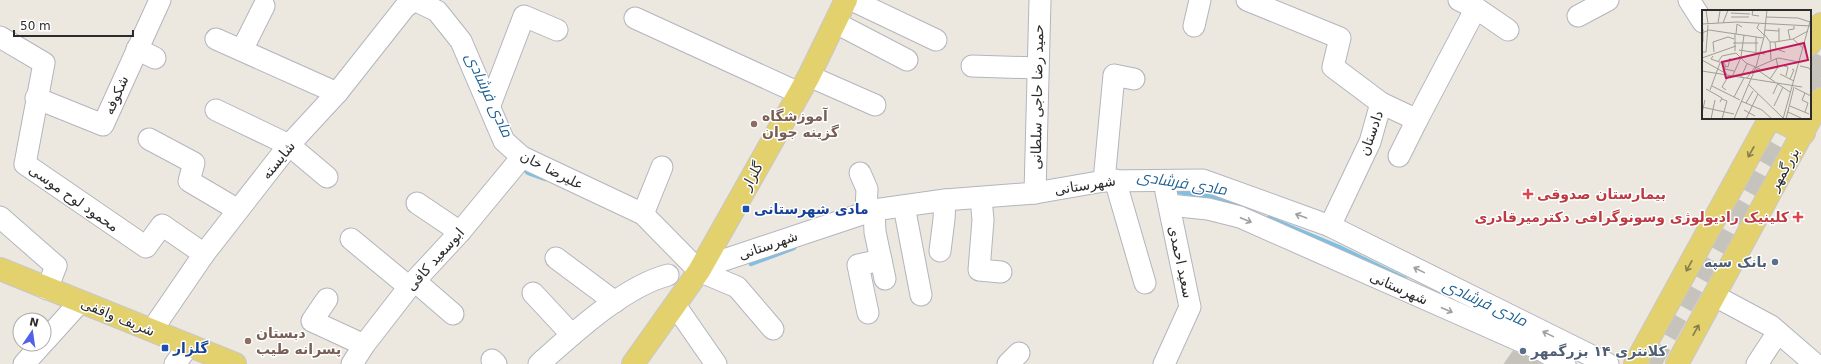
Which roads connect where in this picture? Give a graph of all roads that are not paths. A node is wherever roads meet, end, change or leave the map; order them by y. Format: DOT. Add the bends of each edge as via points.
graph roads {
  1 [pos="160,0"];
  2 [pos="414,0"];
  3 [pos="846,0"];
  4 [pos="852,0"];
  5 [pos="1040,0"];
  6 [pos="1200,0"];
  7 [pos="1247,0"];
  8 [pos="1608,0"];
  9 [pos="1689,0"];
  10 [pos="1468,4"];
  11 [pos="264,6"];
  12 [pos="1289,8"];
  13 [pos="1578,16"];
  14 [pos="634,18"];
  15 [pos="1702,20"];
  16 [pos="836,23"];
  17 [pos="1821,24"];
  18 [pos="1194,26"];
  19 [pos="557,30"];
  20 [pos="1508,30"];
  21 [pos="0,37"];
  22 [pos="216,39"];
  23 [pos="936,40"];
  24 [pos="1811,42"];
  25 [pos="137,50"];
  26 [pos="242,50"];
  27 [pos="155,58"];
  28 [pos="907,60"];
  29 [pos="972,66"];
  30 [pos="1037,68"];
  31 [pos="1134,78"];
  32 [pos="804,85"];
  33 [pos="337,93"];
  34 [pos="36,98"];
  35 [pos="1381,103"];
  36 [pos="490,105"];
  37 [pos="875,106"];
  38 [pos="216,110"];
  39 [pos="1814,118"];
  40 [pos="1770,119"];
  41 [pos="1417,120"];
  42 [pos="149,139"];
  43 [pos="289,145"];
  44 [pos="1399,156"];
  45 [pos="516,165"];
  46 [pos="662,168"];
  47 [pos="860,173"];
  48 [pos="327,177"];
  49 [pos="1164,180"];
  50 [pos="1203,180"];
  51 [pos="1113,186"];
  52 [pos="1035,193"];
  53 [pos="981,198"];
  54 [pos="417,202"];
  55 [pos="1168,205"];
  56 [pos="1208,209"];
  57 [pos="238,210"];
  58 [pos="870,210"];
  59 [pos="945,210"];
  60 [pos="643,214"];
  61 [pos="906,216"];
  62 [pos="0,217"];
  63 [pos="1330,226"];
  64 [pos="460,232"];
  65 [pos="351,239"];
  66 [pos="940,251"];
  67 [pos="204,254"];
  68 [pos="556,258"];
  69 [pos="0,270"];
  70 [pos="699,270"];
  71 [pos="1000,272"];
  72 [pos="668,274"];
  73 [pos="1144,284"];
  74 [pos="412,285"];
  75 [pos="47,288"];
  76 [pos="533,293"];
  77 [pos="921,296"];
  78 [pos="1715,296"];
  79 [pos="327,299"];
  80 [pos="80,302"];
  81 [pos="615,302"];
  82 [pos="675,305"];
  83 [pos="868,313"];
  84 [pos="453,314"];
  85 [pos="773,329"];
  86 [pos="152,330"];
  87 [pos="1778,332"];
  88 [pos="52,333"];
  89 [pos="572,335"];
  90 [pos="189,345"];
  91 [pos="364,345"];
  92 [pos="35,352"];
  93 [pos="714,363"];
  94 [pos="24,364"];
  95 [pos="175,364"];
  96 [pos="236,364"];
  97 [pos="352,364"];
  98 [pos="539,364"];
  99 [pos="633,364"];
  100 [pos="1164,364"];
  101 [pos="1565,364"];
  102 [pos="1608,364"];
  103 [pos="1635,364"];
  104 [pos="1677,364"];
  105 [pos="1757,364"];
  106 [pos="1815,364"];
  1 -- 25 [label="street, شکوفه"];
  2 -- 33 [label="street, شایسته" via="405,7"];
  2 -- 36 [label="street, علیرضا خان" via="437,11 461,41"];
  3 -- 16 [label="main road, گلزار"];
  4 -- 23 [label="street"];
  5 -- 30 [label="street, حمید رضا حاجی سلطانی"];
  6 -- 18 [label="street"];
  7 -- 12 [label="street"];
  8 -- 13 [label="street"];
  9 -- 15 [label="street"];
  10 -- 20 [label="street"];
  10 -- 41 [label="street"];
  11 -- 26 [label="street"];
  12 -- 35 [label="street" via="1340,38 1333,67"];
  14 -- 32 [label="street"];
  16 -- 28 [label="street"];
  16 -- 32 [label="main road, گلزار"];
  17 -- 24 [label="main road"];
  19 -- 36 [label="street" via="524,16"];
  21 -- 34 [label="street, محمود لوح موسی" via="44,63"];
  22 -- 26 [label="street"];
  25 -- 27 [label="street"];
  25 -- 34 [label="street, شکوفه" via="102,125"];
  26 -- 33 [label="street"];
  29 -- 30 [label="street"];
  30 -- 52 [label="street, حمید رضا حاجی سلطانی"];
  31 -- 51 [label="street" via="1114,75"];
  32 -- 37 [label="street"];
  32 -- 70 [label="main road, گلزار"];
  33 -- 43 [label="street, شایسته"];
  34 -- 67 [label="street, محمود لوح موسی" via="25,164 146,247 162,225"];
  35 -- 41 [label="street, دادستان"];
  35 -- 63 [label="street, دادستان" via="1370,142"];
  36 -- 45 [label="street, علیرضا خان"];
  38 -- 43 [label="street"];
  39 -- 78 [label="main road, بزرگمهر"];
  40 -- 103 [label="main road, one-way"];
  41 -- 44 [label="street"];
  42 -- 57 [label="street" via="194,163 189,181"];
  43 -- 48 [label="street"];
  43 -- 57 [label="street, شایسته"];
  45 -- 60 [label="street, علیرضا خان"];
  45 -- 64 [label="street, ابوسعید کافی"];
  46 -- 60 [label="street"];
  47 -- 58 [label="street" via="867,189"];
  49 -- 50 [label="street, شهرستانی"];
  49 -- 51 [label="street, شهرستانی"];
  49 -- 55 [label="street, سعید احمدی"];
  50 -- 56 [label="street"];
  63 -- 50 [label="street, شهرستانی, one-way"];
  51 -- 52 [label="street, شهرستانی"];
  51 -- 73 [label="street"];
  52 -- 53 [label="street, شهرستانی"];
  53 -- 59 [label="street, شهرستانی"];
  53 -- 71 [label="street" via="983,220 971,269"];
  54 -- 64 [label="street"];
  55 -- 56 [label="street, شهرستانی"];
  55 -- 100 [label="street, سعید احمدی" via="1190,307"];
  56 -- 101 [label="street, شهرستانی, one-way" via="1240,217 1543,351"];
  57 -- 67 [label="street, شایسته" via="231,232"];
  58 -- 61 [label="street, شهرستانی"];
  58 -- 70 [label="street, شهرستانی"];
  58 -- 83 [label="street" via="883,270 858,265"];
  59 -- 61 [label="street, شهرستانی"];
  59 -- 66 [label="street"];
  60 -- 70 [label="street, علیرضا خان"];
  61 -- 77 [label="street"];
  62 -- 75 [label="street" via="56,266"];
  102 -- 63 [label="street, شهرستانی, one-way"];
  64 -- 74 [label="street, ابوسعید کافی"];
  65 -- 74 [label="street"];
  67 -- 86 [label="street, شایسته"];
  68 -- 81 [label="street"];
  69 -- 75 [label="main road, شریف واقفی"];
  70 -- 82 [label="main road, گلزار"];
  70 -- 85 [label="street" via="737,287"];
  72 -- 81 [label="street" via="651,279"];
  74 -- 84 [label="street"];
  74 -- 91 [label="street, ابوسعید کافی"];
  75 -- 80 [label="main road, شریف واقفی"];
  76 -- 89 [label="street"];
  78 -- 87 [label="street"];
  104 -- 78 [label="main road, بزرگمهر, one-way"];
  79 -- 91 [label="street" via="312,322"];
  80 -- 86 [label="main road, شریف واقفی"];
  80 -- 88 [label="street"];
  81 -- 89 [label="street"];
  82 -- 93 [label="street"];
  82 -- 99 [label="main road, گلزار"];
  86 -- 90 [label="main road, شریف واقفی"];
  87 -- 105 [label="street"];
  87 -- 106 [label="street"];
  89 -- 98 [label="street"];
  90 -- 95 [label="street"];
  90 -- 96 [label="main road, شریف واقفی"];
  91 -- 97 [label="street, ابوسعید کافی"];
  92 -- 94 [label="street"];
}
